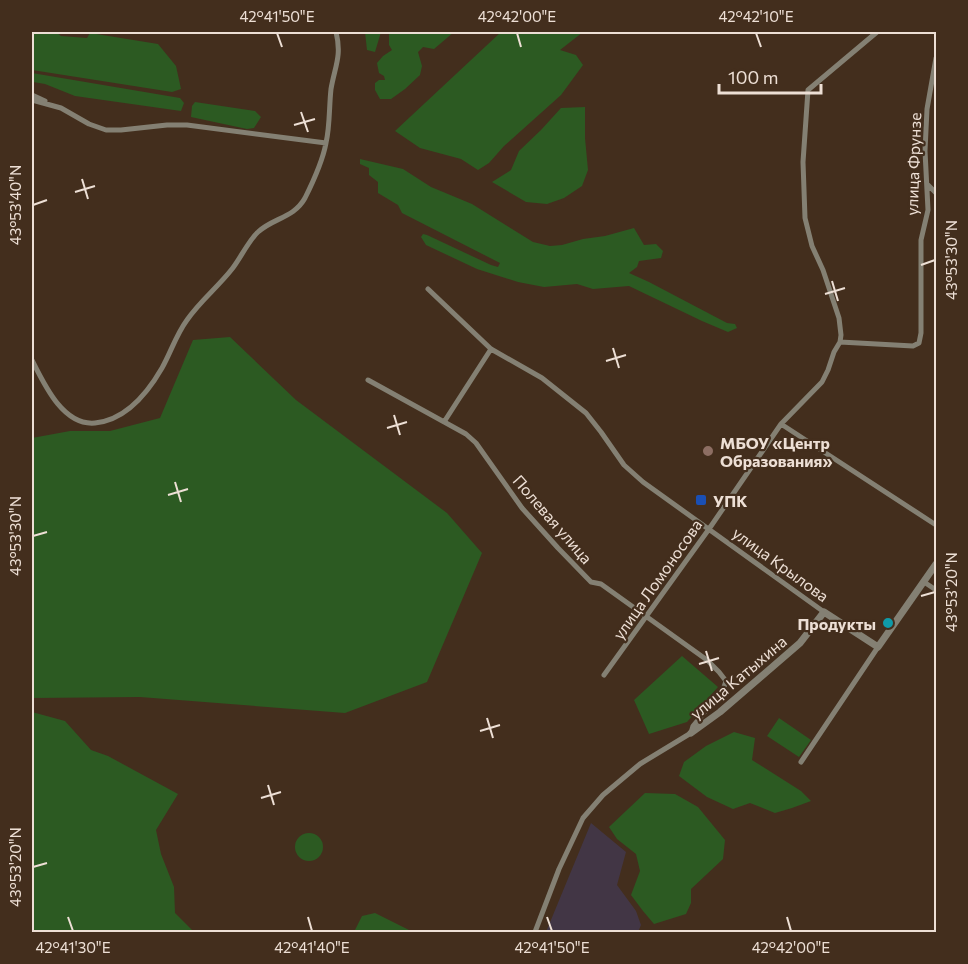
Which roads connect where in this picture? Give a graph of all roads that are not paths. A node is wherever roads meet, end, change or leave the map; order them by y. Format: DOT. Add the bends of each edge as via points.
graph roads {
  1 [pos="336,32"];
  2 [pos="877,32"];
  3 [pos="936,58"];
  4 [pos="32,95"];
  5 [pos="32,100"];
  6 [pos="60,108"];
  7 [pos="326,143"];
  8 [pos="927,184"];
  9 [pos="936,193"];
  10 [pos="428,289"];
  11 [pos="840,342"];
  12 [pos="491,349"];
  13 [pos="32,360"];
  14 [pos="368,380"];
  15 [pos="444,422"];
  16 [pos="781,424"];
  17 [pos="936,525"];
  18 [pos="709,529"];
  19 [pos="936,564"];
  20 [pos="924,582"];
  21 [pos="936,590"];
  22 [pos="824,612"];
  23 [pos="646,617"];
  24 [pos="878,647"];
  25 [pos="604,675"];
  26 [pos="691,733"];
  27 [pos="801,762"];
  28 [pos="535,933"];
  1 -- 7 [label="street" via="339,54"];
  2 -- 11 [label="street, улица Ломоносова" via="808,90 803,162 805,218 839,318"];
  3 -- 8 [label="street, улица Фрунзе" via="927,109"];
  4 -- 6 [label="street"];
  5 -- 6 [label="street"];
  6 -- 7 [label="street" via="106,130 187,125"];
  7 -- 13 [label="street" via="304,200 296,210 257,232 232,269 188,318 162,368 129,410 112,419 79,422 65,413"];
  8 -- 9 [label="street"];
  8 -- 11 [label="street, улица Фрунзе" via="928,210 921,240 920,343 913,346"];
  10 -- 12 [label="street, улица Крылова"];
  11 -- 16 [label="street, улица Ломоносова" via="822,382"];
  12 -- 15 [label="street"];
  12 -- 18 [label="street, улица Крылова" via="542,378 586,413 624,465 642,482"];
  14 -- 15 [label="street, Полевая улица"];
  15 -- 23 [label="street, Полевая улица" via="476,443 522,508 591,582 601,584"];
  16 -- 17 [label="street"];
  16 -- 18 [label="street, улица Ломоносова"];
  18 -- 22 [label="street, улица Крылова"];
  18 -- 23 [label="street, улица Ломоносова"];
  19 -- 20 [label="street"];
  20 -- 21 [label="street"];
  20 -- 24 [label="street"];
  22 -- 24 [label="street, улица Крылова"];
  22 -- 26 [label="street, улица Катыхина" via="800,643"];
  23 -- 25 [label="street, улица Ломоносова"];
  23 -- 26 [label="street, Полевая улица" via="707,660 726,681"];
  24 -- 27 [label="street"];
  26 -- 28 [label="street" via="640,764 583,818"];
}
